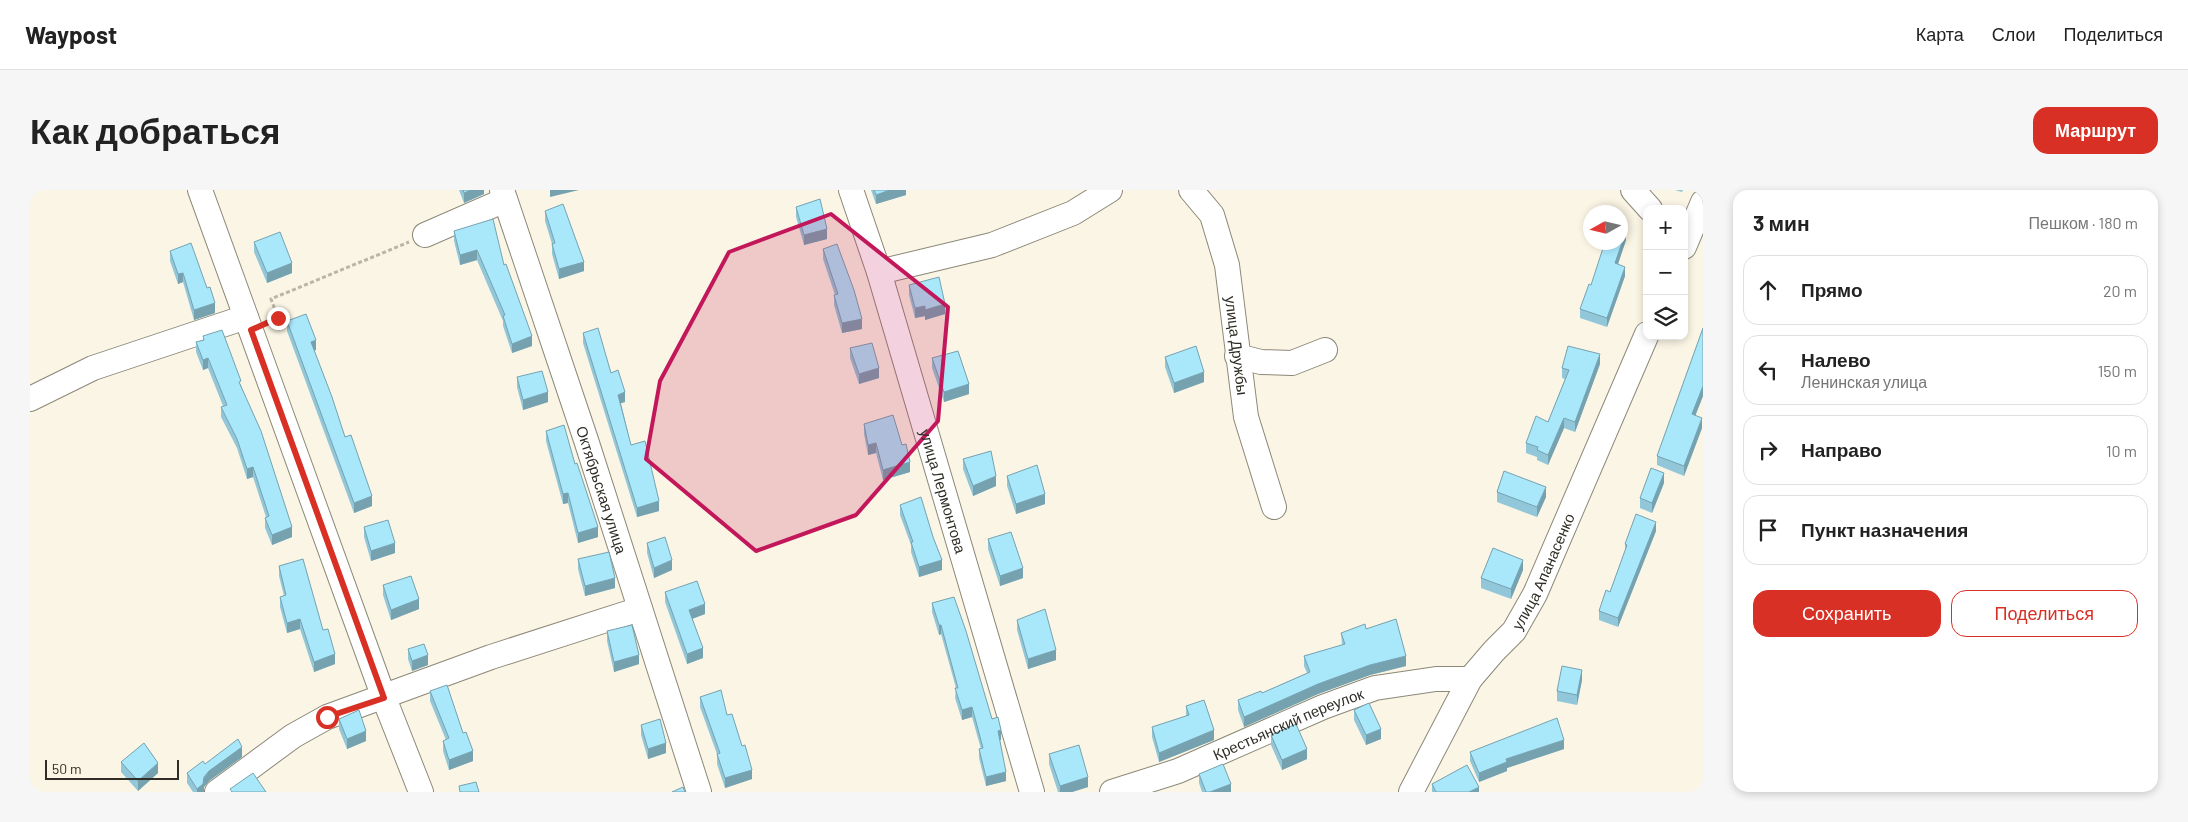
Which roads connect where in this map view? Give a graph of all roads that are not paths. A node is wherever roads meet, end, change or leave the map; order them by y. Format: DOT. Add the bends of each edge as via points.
graph roads {
  1 [pos="200,190"];
  2 [pos="851,190"];
  3 [pos="1110,190"];
  4 [pos="1191,190"];
  5 [pos="1633,190"];
  6 [pos="503,195"];
  7 [pos="1703,202"];
  8 [pos="1646,205"];
  9 [pos="425,235"];
  10 [pos="1688,237"];
  11 [pos="879,272"];
  12 [pos="249,324"];
  13 [pos="1644,340"];
  14 [pos="1325,350"];
  15 [pos="1237,356"];
  16 [pos="30,399"];
  17 [pos="1274,506"];
  18 [pos="640,609"];
  19 [pos="1470,679"];
  20 [pos="384,698"];
  21 [pos="216,792"];
  22 [pos="422,792"];
  23 [pos="699,792"];
  24 [pos="1032,792"];
  25 [pos="1112,792"];
  26 [pos="1411,792"];
  1 -- 12 [label="street"];
  2 -- 11 [label="street, улица Лермонтова"];
  3 -- 11 [label="street" via="1073,213 992,245"];
  4 -- 15 [label="street, улица Дружбы" via="1212,215 1226,265"];
  5 -- 8 [label="street"];
  6 -- 9 [label="street"];
  6 -- 18 [label="street, Октябрьская улица"];
  7 -- 10 [label="street"];
  11 -- 24 [label="street, улица Лермонтова"];
  12 -- 16 [label="street" via="93,368"];
  12 -- 20 [label="street"];
  13 -- 19 [label="street, улица Апанасенко" via="1535,594 1514,631"];
  14 -- 15 [label="street" via="1292,363 1261,362"];
  15 -- 17 [label="street, улица Дружбы" via="1246,417"];
  18 -- 20 [label="street" via="491,658"];
  18 -- 23 [label="street, Октябрьская улица"];
  19 -- 25 [label="street, Крестьянский переулок" via="1436,679 1375,688 1323,707 1178,771"];
  19 -- 26 [label="street, улица Апанасенко"];
  20 -- 21 [label="street" via="327,717 293,736"];
  20 -- 22 [label="street"];
}
